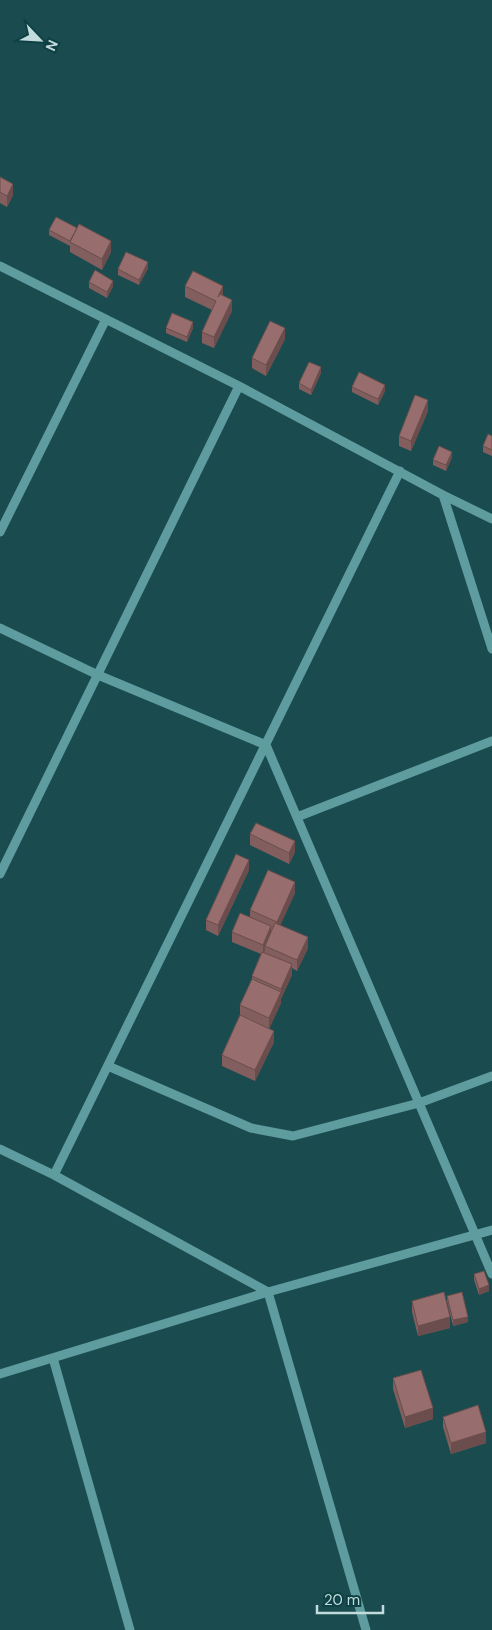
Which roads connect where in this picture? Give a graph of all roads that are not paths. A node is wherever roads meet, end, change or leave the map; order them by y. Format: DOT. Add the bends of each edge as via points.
graph roads {
  1 [pos="0,266"];
  2 [pos="106,319"];
  3 [pos="239,386"];
  4 [pos="400,471"];
  5 [pos="443,495"];
  6 [pos="492,519"];
  7 [pos="0,532"];
  8 [pos="0,628"];
  9 [pos="492,649"];
  10 [pos="98,675"];
  11 [pos="492,741"];
  12 [pos="266,744"];
  13 [pos="297,817"];
  14 [pos="0,874"];
  15 [pos="108,1066"];
  16 [pos="492,1076"];
  17 [pos="419,1103"];
  18 [pos="0,1149"];
  19 [pos="54,1175"];
  20 [pos="492,1230"];
  21 [pos="476,1236"];
  22 [pos="492,1274"];
  23 [pos="268,1292"];
  24 [pos="53,1358"];
  25 [pos="0,1374"];
  26 [pos="130,1630"];
  27 [pos="366,1630"];
  1 -- 2 [label="street"];
  2 -- 3 [label="street"];
  2 -- 7 [label="street"];
  3 -- 4 [label="street"];
  3 -- 10 [label="street"];
  4 -- 5 [label="street"];
  4 -- 12 [label="street"];
  5 -- 6 [label="street"];
  5 -- 9 [label="street"];
  8 -- 10 [label="street"];
  10 -- 12 [label="street"];
  10 -- 14 [label="street"];
  11 -- 13 [label="street"];
  12 -- 13 [label="street"];
  12 -- 15 [label="street"];
  13 -- 17 [label="street"];
  15 -- 17 [label="street" via="250,1128 293,1136"];
  15 -- 19 [label="street"];
  16 -- 17 [label="street"];
  17 -- 21 [label="street"];
  18 -- 19 [label="street"];
  19 -- 23 [label="street"];
  20 -- 21 [label="street"];
  21 -- 22 [label="street"];
  21 -- 23 [label="street"];
  23 -- 24 [label="street"];
  23 -- 27 [label="street"];
  24 -- 25 [label="street"];
  24 -- 26 [label="street"];
}
